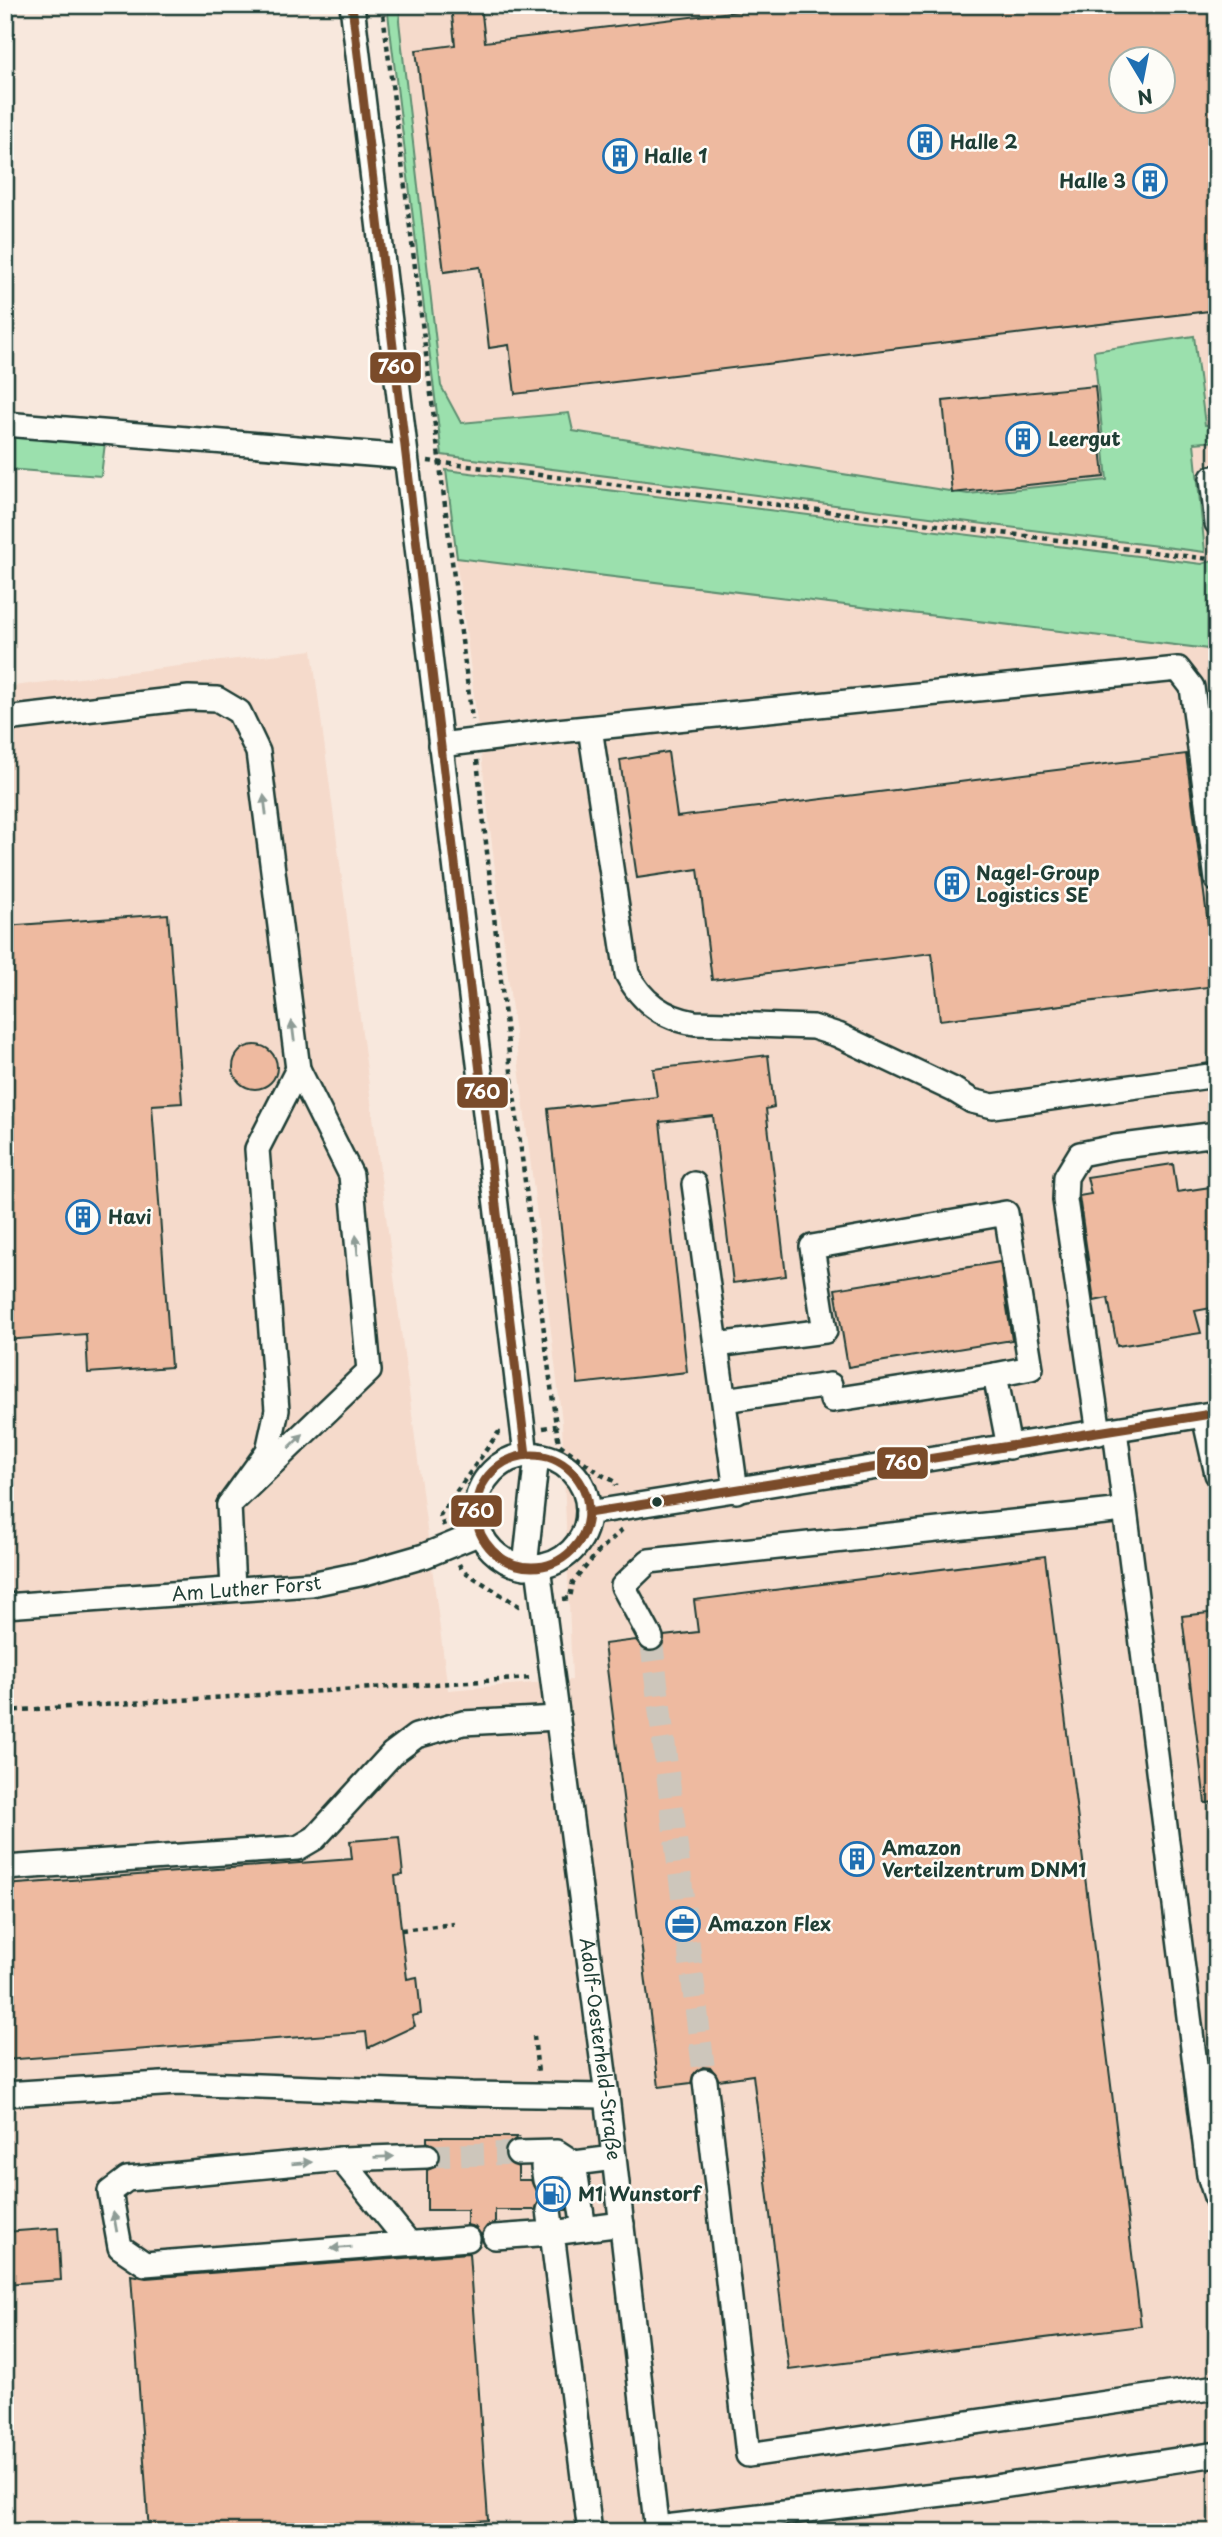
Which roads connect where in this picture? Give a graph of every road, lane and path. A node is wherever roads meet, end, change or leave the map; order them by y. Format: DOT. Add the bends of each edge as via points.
graph roads {
  1 [pos="352,5"];
  2 [pos="382,5"];
  3 [pos="5,424"];
  4 [pos="406,457"];
  5 [pos="439,464"];
  6 [pos="1212,478"];
  7 [pos="1217,523"];
  8 [pos="1217,560"];
  9 [pos="5,719"];
  10 [pos="590,728"];
  11 [pos="474,740"];
  12 [pos="440,745"];
  13 [pos="1217,880"];
  14 [pos="298,1069"];
  15 [pos="1217,1075"];
  16 [pos="1217,1134"];
  17 [pos="694,1184"];
  18 [pos="716,1345"];
  19 [pos="995,1375"];
  20 [pos="724,1400"];
  21 [pos="1210,1415"];
  22 [pos="1107,1431"];
  23 [pos="1009,1447"];
  24 [pos="532,1455"];
  25 [pos="1217,1474"];
  26 [pos="736,1491"];
  27 [pos="229,1505"];
  28 [pos="620,1508"];
  29 [pos="1124,1510"];
  30 [pos="588,1513"];
  31 [pos="480,1533"];
  32 [pos="532,1567"];
  33 [pos="233,1589"];
  34 [pos="5,1606"];
  35 [pos="651,1638"];
  36 [pos="553,1674"];
  37 [pos="5,1711"];
  38 [pos="558,1718"];
  39 [pos="5,1868"];
  40 [pos="454,1924"];
  41 [pos="401,1930"];
  42 [pos="534,2036"];
  43 [pos="705,2081"];
  44 [pos="5,2094"];
  45 [pos="541,2095"];
  46 [pos="607,2096"];
  47 [pos="518,2153"];
  48 [pos="427,2156"];
  49 [pos="614,2158"];
  50 [pos="341,2159"];
  51 [pos="575,2163"];
  52 [pos="545,2180"];
  53 [pos="1217,2200"];
  54 [pos="551,2221"];
  55 [pos="622,2224"];
  56 [pos="584,2229"];
  57 [pos="495,2237"];
  58 [pos="467,2239"];
  59 [pos="409,2243"];
  60 [pos="1217,2387"];
  61 [pos="1217,2454"];
  62 [pos="730,2525"];
  63 [pos="657,2530"];
  64 [pos="590,2532"];
  1 -- 4 [label="street"];
  2 -- 5 [label="path"];
  3 -- 4 [label="street"];
  4 -- 5 [label="path"];
  4 -- 12 [label="street"];
  5 -- 8 [label="path"];
  5 -- 11 [label="path"];
  6 -- 7 [label="street"];
  14 -- 9 [label="street, one-way" via="258,752 239,712 217,699 189,698"];
  10 -- 11 [label="street"];
  10 -- 13 [label="street" via="1178,669 1192,687"];
  10 -- 15 [label="street" via="627,974 655,1009 695,1023 813,1027 972,1101 993,1106"];
  11 -- 12 [label="street"];
  11 -- 28 [label="path" via="559,1444 616,1482"];
  12 -- 24 [label="street"];
  14 -- 27 [label="street" via="257,1149 277,1410 268,1451"];
  27 -- 14 [label="street, one-way" via="369,1371 351,1175"];
  16 -- 22 [label="street" via="1080,1154 1066,1177 1065,1200"];
  17 -- 18 [label="street"];
  18 -- 19 [label="street" via="825,1331 812,1247 1006,1213 1031,1368"];
  18 -- 20 [label="street"];
  19 -- 20 [label="street" via="832,1400 830,1385"];
  19 -- 23 [label="street"];
  20 -- 26 [label="street"];
  21 -- 22 [label="street"];
  21 -- 25 [label="street"];
  22 -- 23 [label="street"];
  22 -- 29 [label="street"];
  23 -- 26 [label="street"];
  24 -- 30 [label="street" via="553,1459 573,1474 586,1496"];
  24 -- 31 [label="street" via="509,1460 484,1482 477,1499"];
  24 -- 32 [label="street, Adolf-Oesterheld-Straße"];
  26 -- 28 [label="street"];
  27 -- 33 [label="street"];
  28 -- 30 [label="street"];
  29 -- 35 [label="street" via="649,1561 623,1586"];
  29 -- 53 [label="street" via="1209,2175"];
  30 -- 32 [label="street" via="579,1542 564,1558"];
  31 -- 32 [label="street" via="498,1556"];
  31 -- 33 [label="street, Am Luther Forst" via="365,1573 311,1584"];
  32 -- 36 [label="street, Adolf-Oesterheld-Straße"];
  33 -- 34 [label="street, Am Luther Forst"];
  36 -- 37 [label="path"];
  36 -- 38 [label="street, Adolf-Oesterheld-Straße"];
  38 -- 39 [label="street" via="463,1723 416,1736 392,1754 315,1838 298,1848"];
  38 -- 46 [label="street, Adolf-Oesterheld-Straße"];
  40 -- 41 [label="path"];
  42 -- 45 [label="path"];
  43 -- 60 [label="street" via="748,2455"];
  44 -- 45 [label="street" via="177,2083"];
  45 -- 46 [label="street"];
  46 -- 49 [label="street, Adolf-Oesterheld-Straße"];
  47 -- 51 [label="street" via="556,2152"];
  50 -- 48 [label="street, one-way"];
  49 -- 51 [label="street"];
  49 -- 55 [label="street, Adolf-Oesterheld-Straße"];
  50 -- 59 [label="street"];
  59 -- 50 [label="street, one-way" via="145,2264 120,2247 110,2192 127,2179"];
  51 -- 52 [label="street" via="543,2167"];
  51 -- 56 [label="street"];
  54 -- 56 [label="street"];
  54 -- 57 [label="street"];
  54 -- 64 [label="street"];
  55 -- 56 [label="street"];
  55 -- 63 [label="street, Adolf-Oesterheld-Straße"];
  58 -- 59 [label="street"];
  61 -- 62 [label="street"];
  62 -- 63 [label="street"];
}
